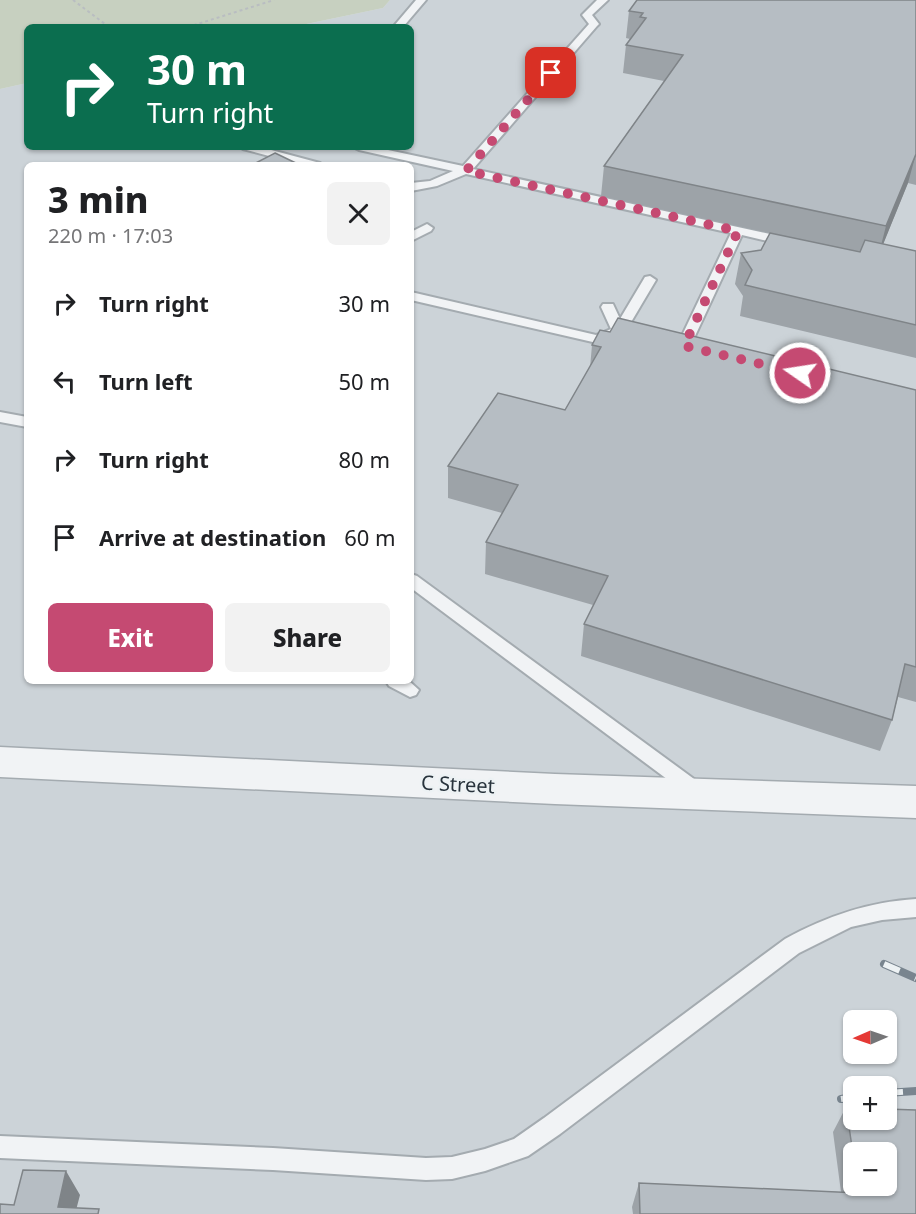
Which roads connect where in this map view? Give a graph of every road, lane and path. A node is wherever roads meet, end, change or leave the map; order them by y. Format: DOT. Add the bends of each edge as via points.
graph roads {
  1 [pos="73,0"];
  2 [pos="274,0"];
  3 [pos="421,0"];
  4 [pos="598,1"];
  5 [pos="105,24"];
  6 [pos="198,24"];
  7 [pos="401,24"];
  8 [pos="258,150"];
  9 [pos="372,150"];
  10 [pos="304,162"];
  11 [pos="466,171"];
  12 [pos="414,187"];
  13 [pos="427,228"];
  14 [pos="738,231"];
  15 [pos="414,235"];
  16 [pos="805,246"];
  17 [pos="650,280"];
  18 [pos="414,297"];
  19 [pos="608,307"];
  20 [pos="624,332"];
  21 [pos="684,346"];
  22 [pos="0,417"];
  23 [pos="24,421"];
  24 [pos="414,582"];
  25 [pos="0,762"];
  26 [pos="702,794"];
  27 [pos="916,802"];
  28 [pos="916,908"];
  29 [pos="0,1147"];
  1 -- 5 [label="path"];
  2 -- 6 [label="path"];
  3 -- 7 [label="lane"];
  4 -- 11 [label="lane" via="587,15 594,24"];
  8 -- 10 [label="lane"];
  9 -- 11 [label="lane"];
  11 -- 12 [label="lane"];
  11 -- 14 [label="lane"];
  13 -- 15 [label="lane"];
  14 -- 16 [label="lane"];
  14 -- 21 [label="lane"];
  17 -- 20 [label="lane"];
  18 -- 20 [label="lane" via="597,339"];
  19 -- 20 [label="lane"];
  22 -- 23 [label="lane"];
  24 -- 26 [label="lane"];
  25 -- 26 [label="street, C Street"];
  26 -- 27 [label="street, C Street"];
  28 -- 29 [label="lane" via="886,909 832,923 792,946 552,1126 520,1148 485,1160 426,1169"];
}
